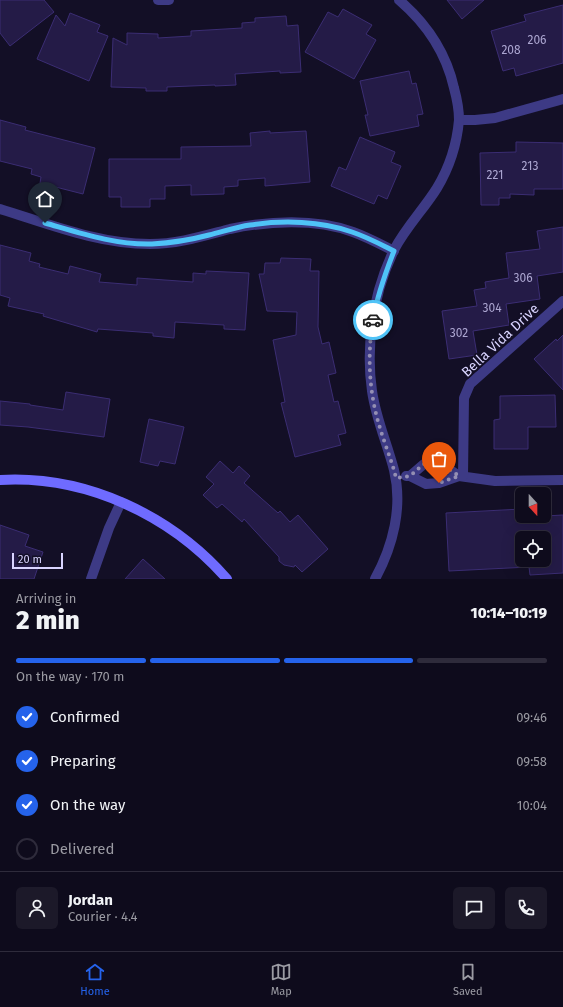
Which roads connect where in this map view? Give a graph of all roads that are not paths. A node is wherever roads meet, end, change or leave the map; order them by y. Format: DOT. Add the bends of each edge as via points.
graph roads {
  1 [pos="158,0"];
  2 [pos="169,0"];
  3 [pos="399,0"];
  4 [pos="563,99"];
  5 [pos="458,120"];
  6 [pos="0,209"];
  7 [pos="394,251"];
  8 [pos="563,301"];
  9 [pos="410,476"];
  10 [pos="461,476"];
  11 [pos="396,478"];
  12 [pos="0,480"];
  13 [pos="563,480"];
  14 [pos="121,502"];
  15 [pos="91,579"];
  16 [pos="227,579"];
  17 [pos="375,579"];
  1 -- 2 [label="street"];
  3 -- 5 [label="street" via="424,25 446,59 457,99"];
  4 -- 5 [label="street" via="495,118"];
  5 -- 7 [label="street" via="455,141 444,176"];
  6 -- 7 [label="street" via="90,236 129,244 170,243 250,225 296,222 352,232"];
  7 -- 11 [label="street" via="375,306 370,365 376,411"];
  8 -- 10 [label="street, Bella Vida Drive" via="470,384 464,404"];
  9 -- 10 [label="street" via="426,484"];
  9 -- 10 [label="street" via="424,464 439,462"];
  9 -- 11 [label="street"];
  10 -- 13 [label="street" via="495,481"];
  11 -- 17 [label="street" via="395,530 390,549"];
  12 -- 14 [label="main road" via="36,480 70,485"];
  14 -- 15 [label="street"];
  14 -- 16 [label="main road" via="148,515 186,539"];
}
